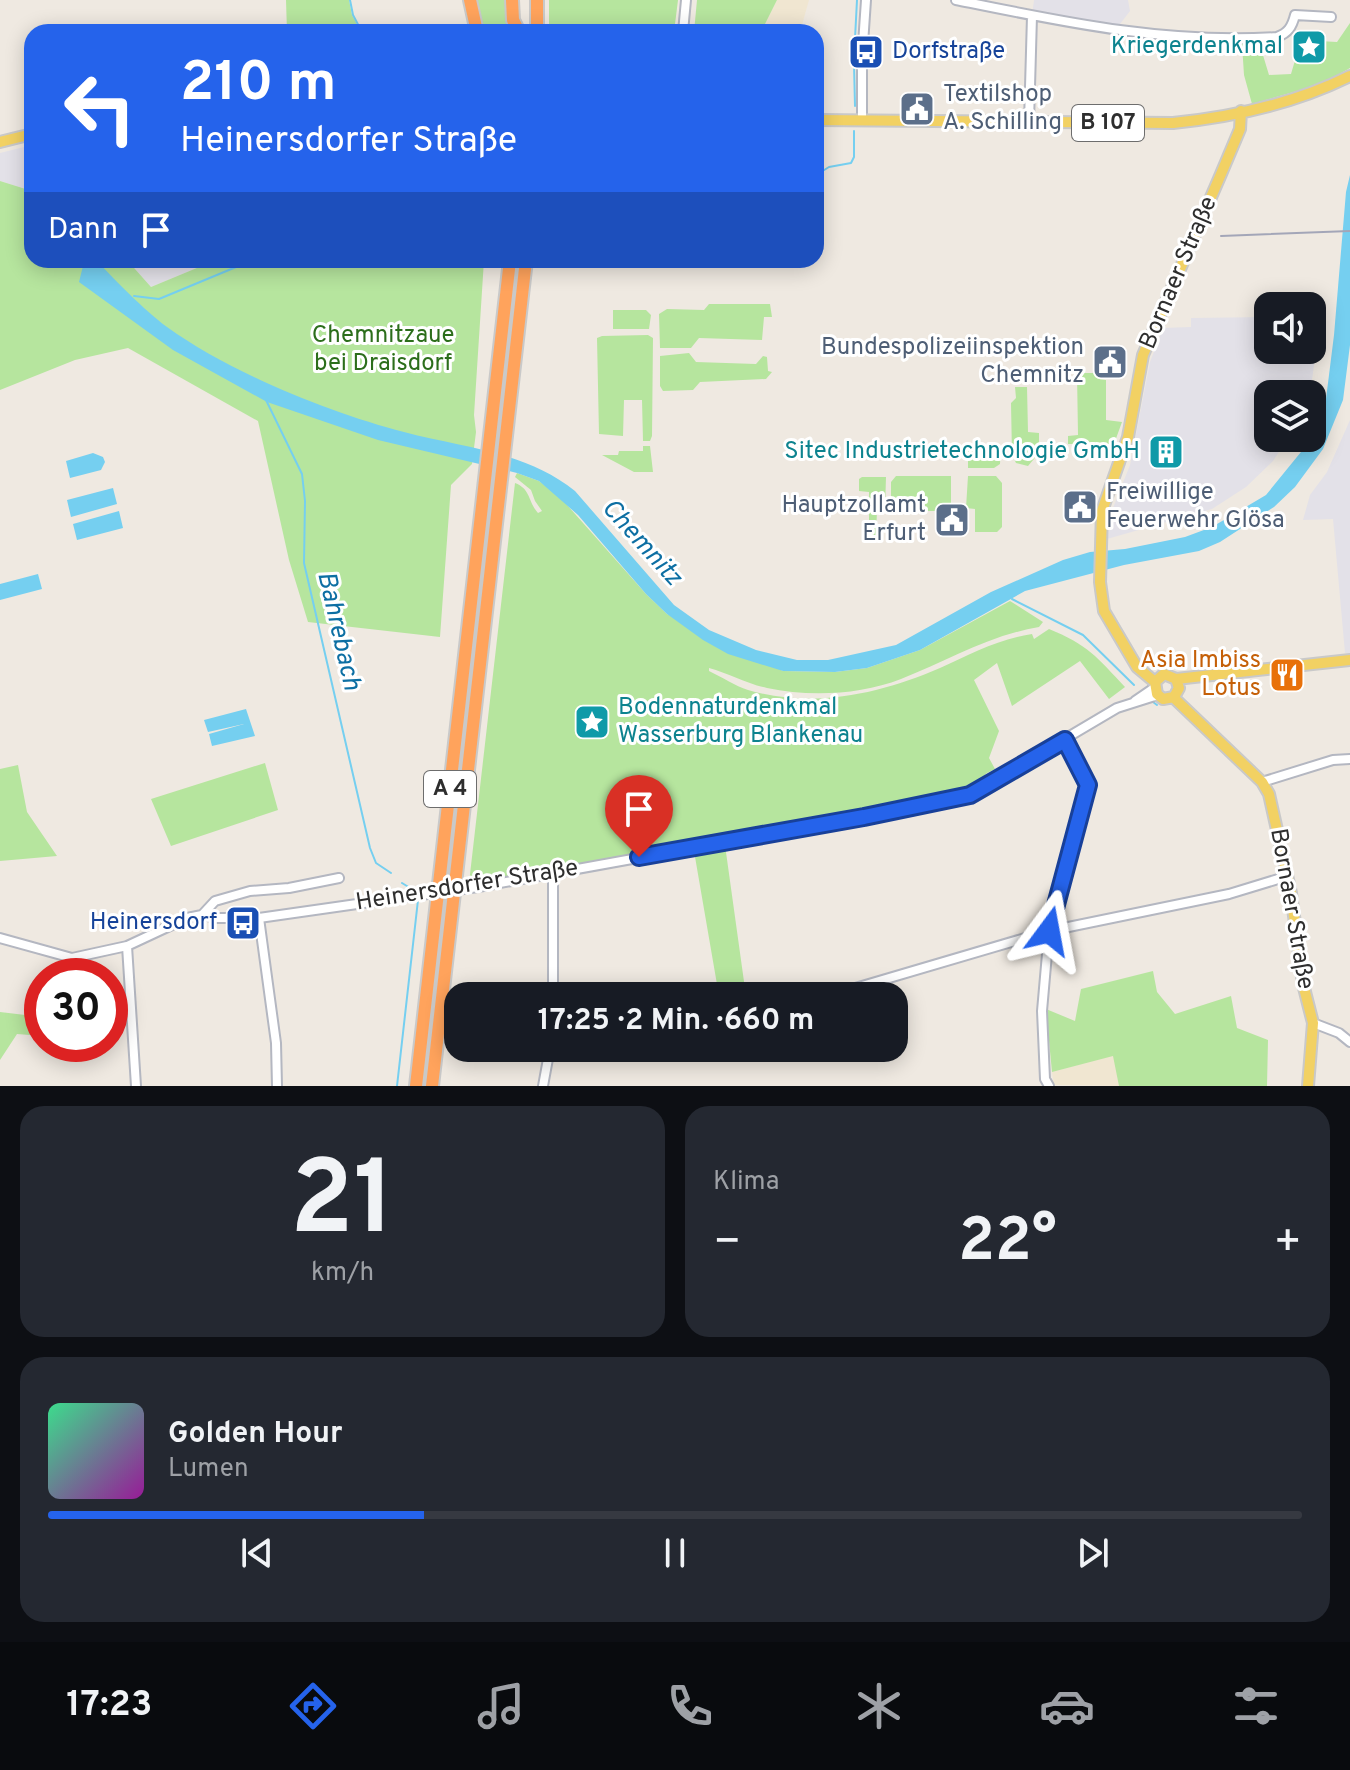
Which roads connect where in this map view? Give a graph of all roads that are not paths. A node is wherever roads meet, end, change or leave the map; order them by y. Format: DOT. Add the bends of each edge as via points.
graph roads {
  1 [pos="470,0"];
  2 [pos="512,0"];
  3 [pos="520,0"];
  4 [pos="537,0"];
  5 [pos="686,0"];
  6 [pos="866,0"];
  7 [pos="956,0"];
  8 [pos="1032,16"];
  9 [pos="1331,17"];
  10 [pos="475,24"];
  11 [pos="515,24"];
  12 [pos="519,24"];
  13 [pos="537,24"];
  14 [pos="684,24"];
  15 [pos="1350,76"];
  16 [pos="1241,111"];
  17 [pos="824,120"];
  18 [pos="862,120"];
  19 [pos="1029,122"];
  20 [pos="24,136"];
  21 [pos="0,142"];
  22 [pos="509,268"];
  23 [pos="526,268"];
  24 [pos="1350,660"];
  25 [pos="1156,685"];
  26 [pos="1176,688"];
  27 [pos="1065,740"];
  28 [pos="1350,759"];
  29 [pos="1262,782"];
  30 [pos="553,874"];
  31 [pos="1288,876"];
  32 [pos="339,878"];
  33 [pos="202,915"];
  34 [pos="259,918"];
  35 [pos="1049,931"];
  36 [pos="0,938"];
  37 [pos="127,946"];
  38 [pos="553,982"];
  39 [pos="876,982"];
  40 [pos="1313,1023"];
  41 [pos="1350,1042"];
  42 [pos="547,1062"];
  43 [pos="136,1086"];
  44 [pos="277,1086"];
  45 [pos="416,1086"];
  46 [pos="432,1086"];
  47 [pos="543,1086"];
  48 [pos="1049,1086"];
  49 [pos="1308,1086"];
  1 -- 10 [label="highway"];
  2 -- 11 [label="highway"];
  3 -- 12 [label="highway"];
  4 -- 13 [label="highway"];
  5 -- 14 [label="street"];
  6 -- 18 [label="street"];
  7 -- 8 [label="street"];
  8 -- 9 [label="street" via="1164,37 1247,39 1285,34 1295,15"];
  8 -- 19 [label="street"];
  15 -- 16 [label="main road, B 107" via="1302,97"];
  16 -- 19 [label="main road, B 107" via="1159,123"];
  16 -- 25 [label="main road, Bornaer Straße" via="1240,129 1140,365 1128,437 1106,496 1099,541 1104,611"];
  17 -- 18 [label="main road, B 107"];
  18 -- 19 [label="main road, B 107"];
  20 -- 21 [label="main road"];
  22 -- 45 [label="highway, A 4"];
  23 -- 46 [label="highway, A 4"];
  24 -- 26 [label="main road" via="1194,676"];
  25 -- 26 [label="main road" via="1168,674"];
  25 -- 26 [label="main road" via="1163,699"];
  25 -- 27 [label="street, Heinersdorfer Straße"];
  26 -- 29 [label="main road, Bornaer Straße" via="1193,715"];
  27 -- 30 [label="street, Heinersdorfer Straße" via="970,795"];
  27 -- 35 [label="street" via="1088,785"];
  28 -- 29 [label="street"];
  29 -- 31 [label="main road, Bornaer Straße"];
  30 -- 34 [label="street, Heinersdorfer Straße, bridge"];
  30 -- 38 [label="street"];
  31 -- 35 [label="street" via="1229,894"];
  31 -- 40 [label="main road, Bornaer Straße"];
  32 -- 33 [label="street, Heinersdorfer Straße" via="238,894 215,901"];
  33 -- 34 [label="street, Heinersdorfer Straße"];
  33 -- 37 [label="street, Heinersdorfer Straße"];
  34 -- 44 [label="street"];
  35 -- 39 [label="street"];
  35 -- 48 [label="street" via="1042,1011"];
  36 -- 37 [label="street, Heinersdorfer Straße" via="72,958"];
  37 -- 43 [label="street"];
  40 -- 41 [label="street"];
  40 -- 49 [label="main road, Bornaer Straße"];
  42 -- 47 [label="street"];
}
